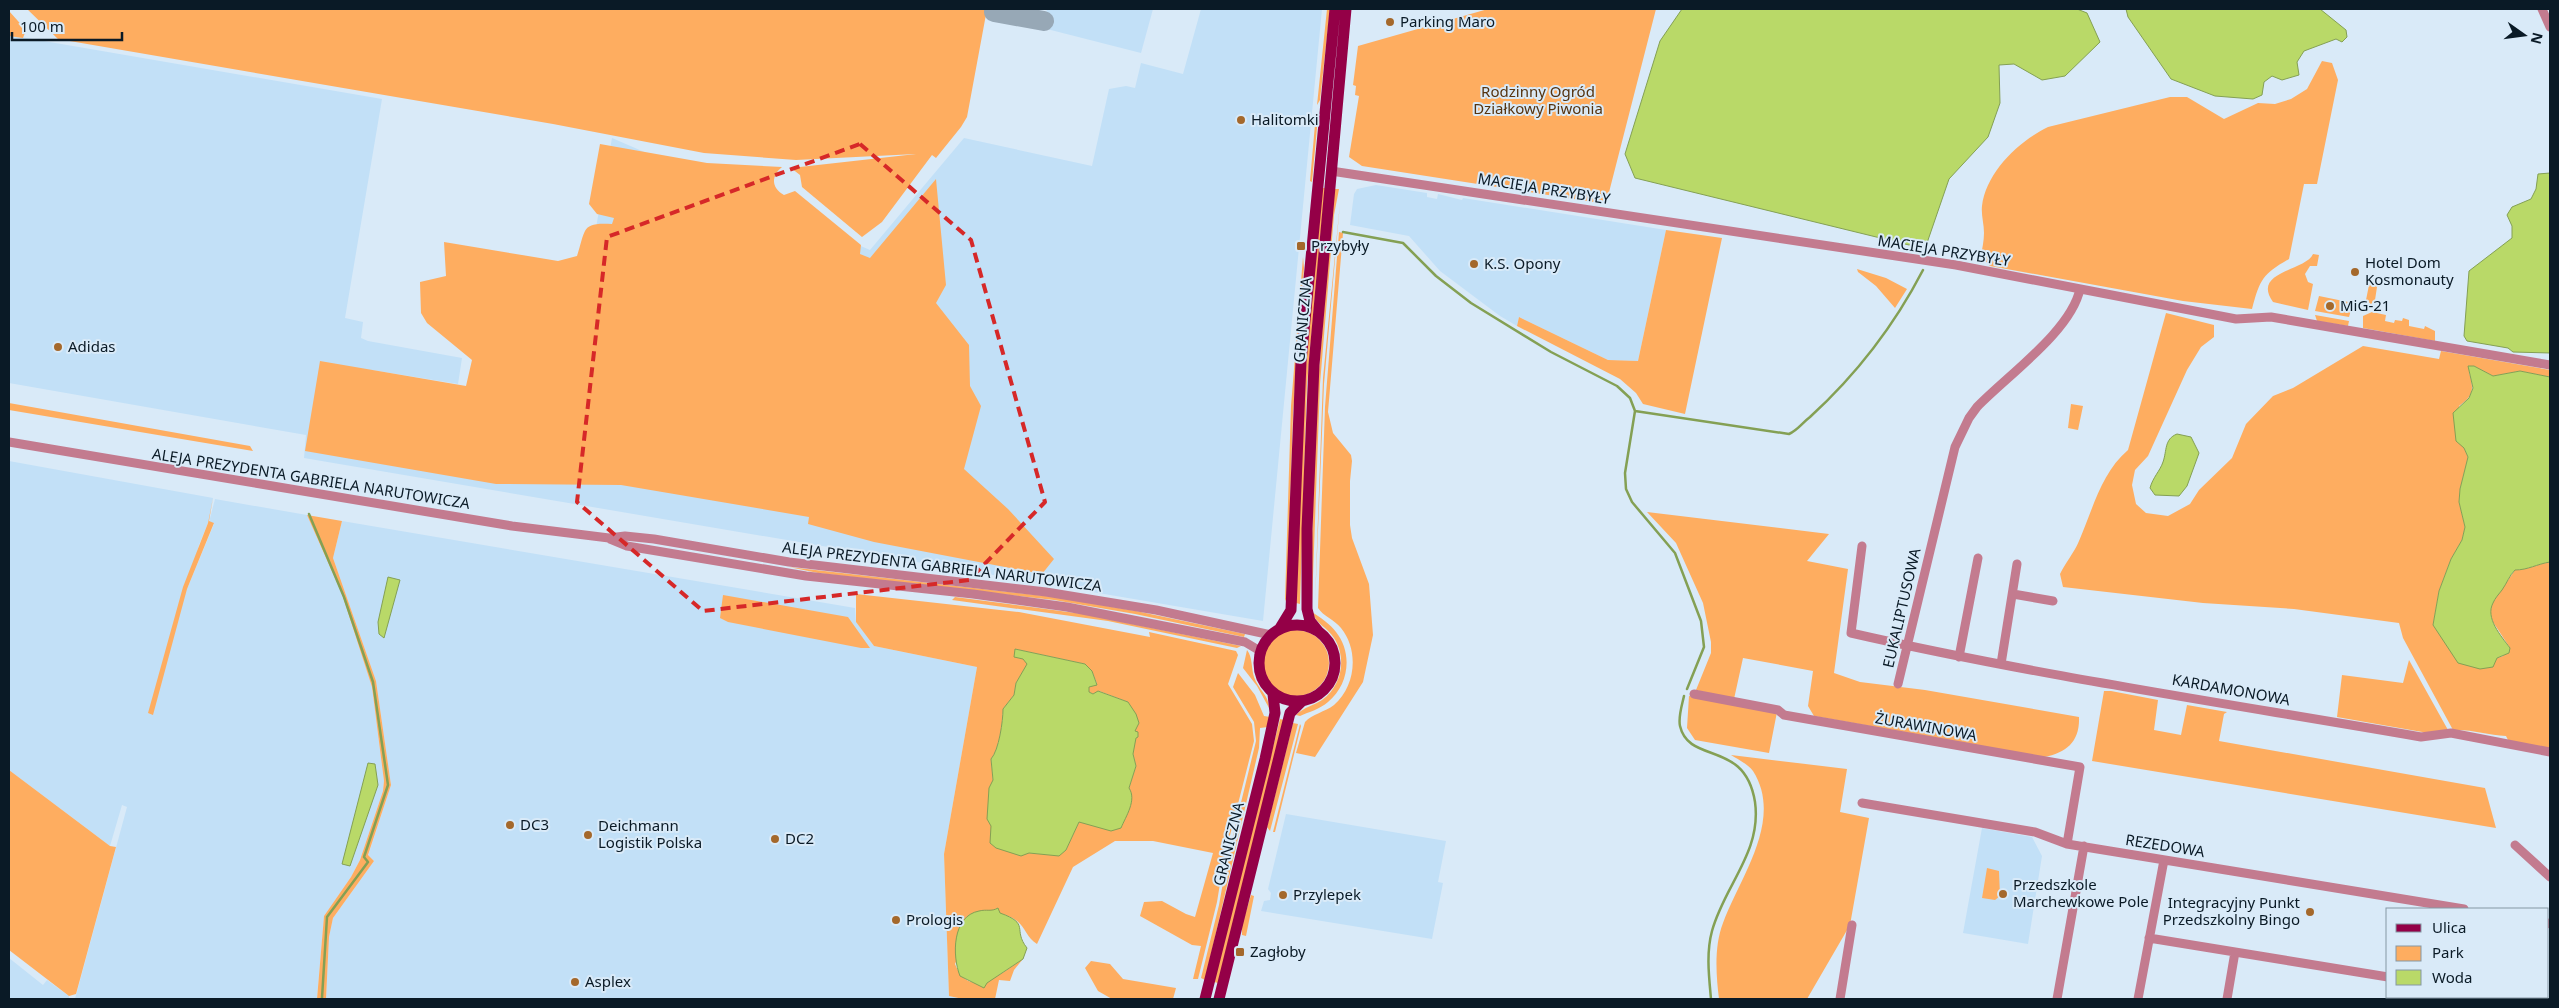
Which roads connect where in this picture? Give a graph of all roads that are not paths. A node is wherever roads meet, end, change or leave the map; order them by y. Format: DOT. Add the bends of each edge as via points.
graph roads {
  1 [pos="1334,9"];
  2 [pos="1346,9"];
  3 [pos="2542,9"];
  4 [pos="2550,27"];
  5 [pos="1331,171"];
  6 [pos="2080,289"];
  7 [pos="2550,365"];
  8 [pos="9,442"];
  9 [pos="609,538"];
  10 [pos="1862,546"];
  11 [pos="1978,558"];
  12 [pos="2017,564"];
  13 [pos="2013,594"];
  14 [pos="2053,600"];
  15 [pos="1318,630"];
  16 [pos="1276,632"];
  17 [pos="1907,646"];
  18 [pos="1260,651"];
  19 [pos="1959,657"];
  20 [pos="2001,664"];
  21 [pos="1898,684"];
  22 [pos="1273,694"];
  23 [pos="1694,694"];
  24 [pos="1302,701"];
  25 [pos="2550,752"];
  26 [pos="1862,803"];
  27 [pos="2067,844"];
  28 [pos="2515,845"];
  29 [pos="2084,846"];
  30 [pos="2164,860"];
  31 [pos="2550,878"];
  32 [pos="2458,908"];
  33 [pos="1852,925"];
  34 [pos="2149,938"];
  35 [pos="2235,952"];
  36 [pos="2386,977"];
  37 [pos="1205,999"];
  38 [pos="1219,999"];
  39 [pos="1840,999"];
  40 [pos="2057,999"];
  41 [pos="2138,999"];
  42 [pos="2227,999"];
  1 -- 16 [label="main road, GRANICZNA" via="1299,386 1291,612"];
  2 -- 5 [label="main road, GRANICZNA"];
  3 -- 4 [label="street"];
  5 -- 6 [label="street, MACIEJA PRZYBYŁY" via="1956,265"];
  5 -- 15 [label="main road, GRANICZNA" via="1314,365 1307,529 1307,610"];
  6 -- 7 [label="street, MACIEJA PRZYBYŁY" via="2236,319 2271,317"];
  6 -- 17 [label="street, EUKALIPTUSOWA" via="2077,302 2063,324 1969,418 1955,447"];
  8 -- 9 [label="street, ALEJA PREZYDENTA GABRIELA NARUTOWICZA" via="504,525"];
  9 -- 16 [label="street, ALEJA PREZYDENTA GABRIELA NARUTOWICZA" via="654,539 797,563 1046,592"];
  9 -- 18 [label="street, ALEJA PREZYDENTA GABRIELA NARUTOWICZA" via="627,546 796,575 973,594 1114,615 1245,642"];
  10 -- 17 [label="street, KARDAMONOWA" via="1851,633"];
  11 -- 19 [label="street"];
  12 -- 13 [label="street"];
  13 -- 14 [label="street"];
  13 -- 20 [label="street"];
  15 -- 16 [label="main road" via="1300,625"];
  15 -- 24 [label="main road" via="1333,650 1333,676 1318,694"];
  16 -- 18 [label="main road"];
  17 -- 19 [label="street, KARDAMONOWA"];
  17 -- 21 [label="street, EUKALIPTUSOWA"];
  18 -- 22 [label="main road" via="1259,670 1264,684"];
  19 -- 20 [label="street, KARDAMONOWA"];
  20 -- 25 [label="street, KARDAMONOWA" via="2421,737 2451,733"];
  22 -- 24 [label="main road" via="1288,701"];
  22 -- 37 [label="main road, GRANICZNA" via="1275,713 1265,759"];
  23 -- 27 [label="street, ŻURAWINOWA" via="1844,727 2080,767"];
  24 -- 38 [label="main road, GRANICZNA" via="1290,713"];
  26 -- 27 [label="street, REZEDOWA" via="2035,832"];
  27 -- 29 [label="street, REZEDOWA"];
  28 -- 31 [label="street"];
  29 -- 30 [label="street, REZEDOWA"];
  29 -- 40 [label="street"];
  30 -- 32 [label="street, REZEDOWA"];
  30 -- 34 [label="street"];
  33 -- 39 [label="street"];
  34 -- 35 [label="street"];
  34 -- 41 [label="street"];
  35 -- 36 [label="street"];
  35 -- 42 [label="street"];
}
